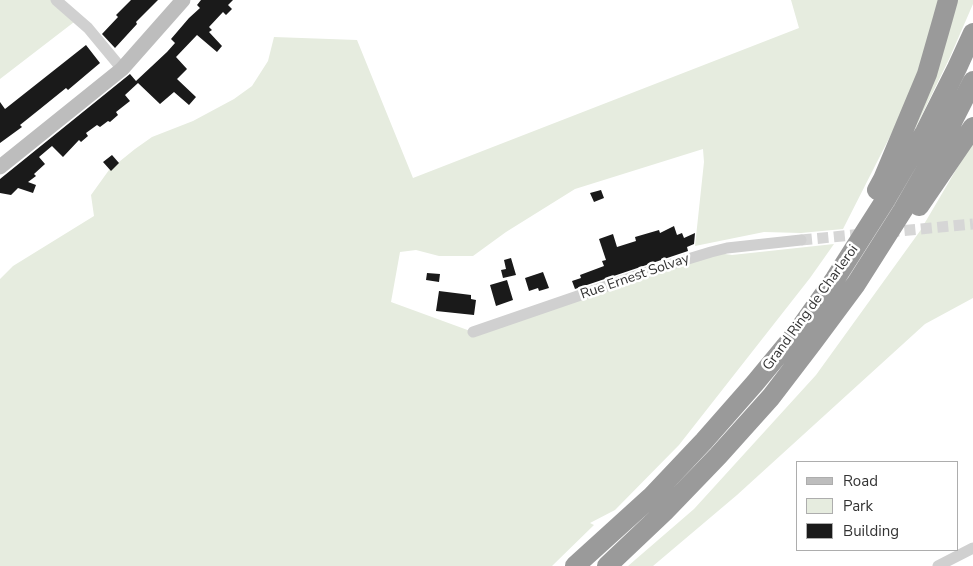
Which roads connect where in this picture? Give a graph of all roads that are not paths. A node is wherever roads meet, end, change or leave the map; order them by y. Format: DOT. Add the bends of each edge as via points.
graph roads {
  1 [pos="56,0"];
  2 [pos="183,0"];
  3 [pos="948,0"];
  4 [pos="973,33"];
  5 [pos="122,69"];
  6 [pos="973,81"];
  7 [pos="973,127"];
  8 [pos="0,167"];
  9 [pos="801,240"];
  10 [pos="856,284"];
  11 [pos="798,331"];
  12 [pos="473,332"];
  13 [pos="973,548"];
  14 [pos="575,566"];
  15 [pos="607,566"];
  16 [pos="938,566"];
  1 -- 5 [label="street" via="88,28"];
  2 -- 5 [label="street"];
  3 -- 11 [label="highway" via="927,74 883,179 846,245 812,295"];
  4 -- 11 [label="highway, Grand Ring de Charleroi" via="925,132 886,199"];
  5 -- 8 [label="street"];
  6 -- 10 [label="highway, Grand Ring de Charleroi" via="903,210"];
  7 -- 10 [label="highway" via="875,271"];
  9 -- 12 [label="street, Rue Ernest Solvay" via="711,252"];
  10 -- 15 [label="highway, Grand Ring de Charleroi" via="771,396 664,512"];
  11 -- 14 [label="highway, Grand Ring de Charleroi" via="651,497"];
  13 -- 16 [label="street"];
}
